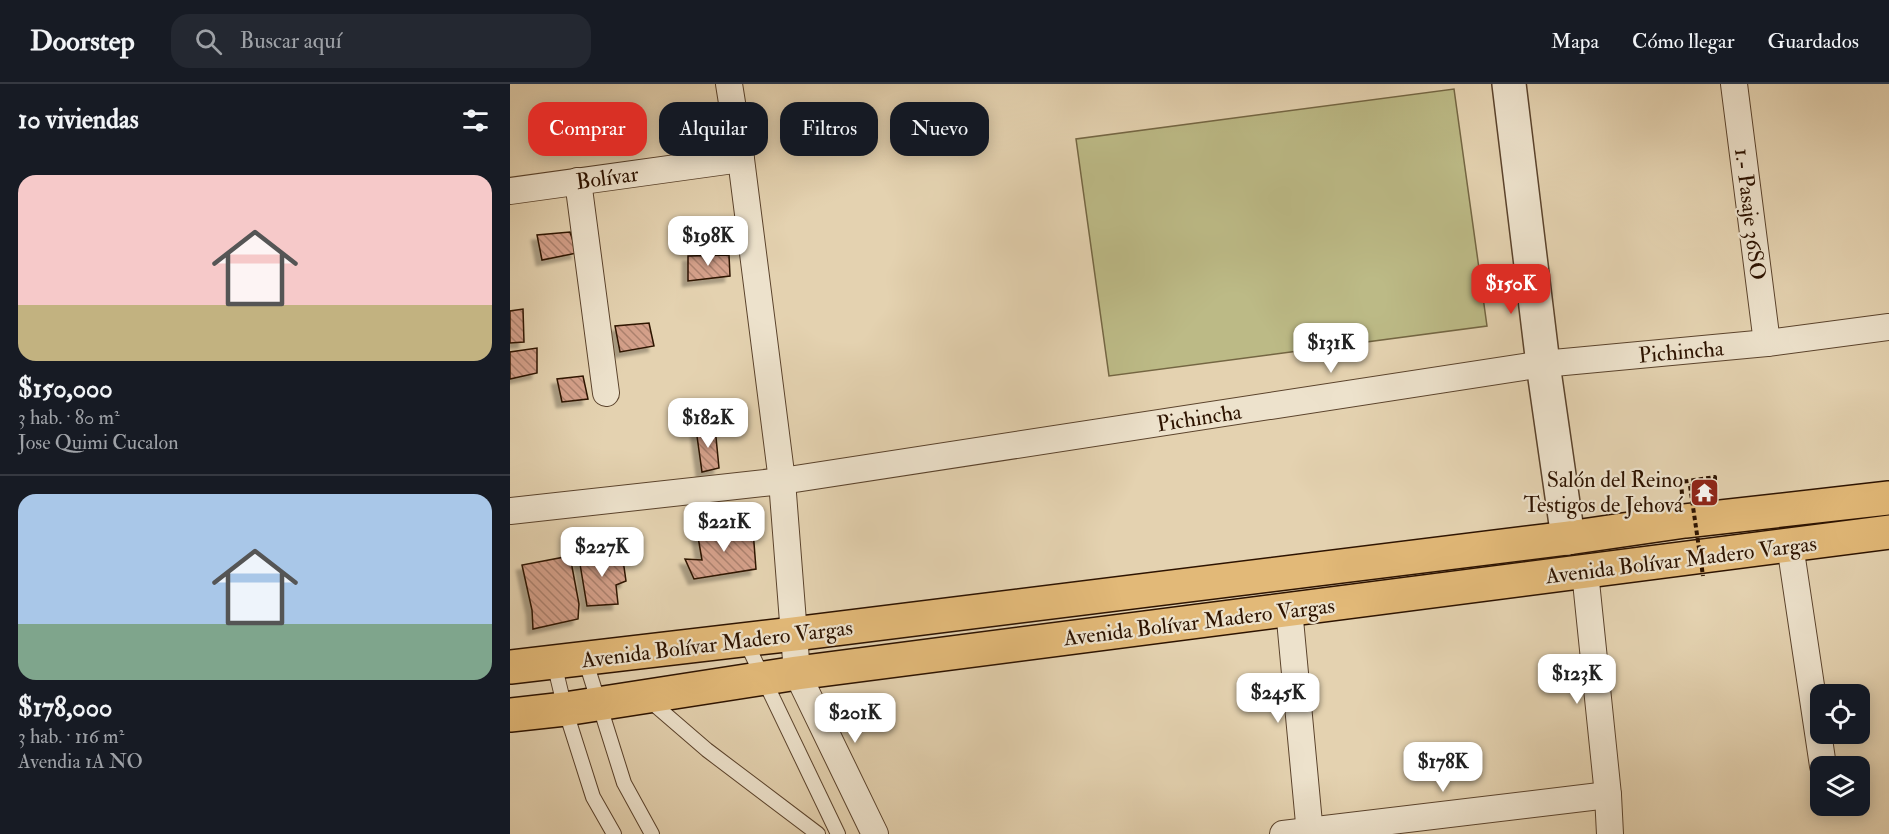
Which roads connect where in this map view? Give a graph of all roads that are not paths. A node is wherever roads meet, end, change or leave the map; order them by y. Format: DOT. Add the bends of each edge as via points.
graph roads {
  1 [pos="729,84"];
  2 [pos="1509,84"];
  3 [pos="1734,84"];
  4 [pos="741,159"];
  5 [pos="578,181"];
  6 [pos="510,191"];
  7 [pos="1889,327"];
  8 [pos="1767,343"];
  9 [pos="1543,364"];
  10 [pos="606,393"];
  11 [pos="782,482"];
  12 [pos="1889,498"];
  13 [pos="510,511"];
  14 [pos="1889,532"];
  15 [pos="1568,538"];
  16 [pos="1790,545"];
  17 [pos="1585,572"];
  18 [pos="1289,609"];
  19 [pos="794,634"];
  20 [pos="745,640"];
  21 [pos="570,661"];
  22 [pos="510,667"];
  23 [pos="797,673"];
  24 [pos="763,678"];
  25 [pos="645,697"];
  26 [pos="599,704"];
  27 [pos="565,709"];
  28 [pos="510,715"];
  29 [pos="1822,756"];
  30 [pos="1608,795"];
  31 [pos="1310,832"];
  32 [pos="614,834"];
  33 [pos="652,834"];
  34 [pos="819,834"];
  35 [pos="838,834"];
  36 [pos="875,834"];
  37 [pos="1282,834"];
  38 [pos="1610,834"];
  1 -- 4 [label="street"];
  2 -- 9 [label="street"];
  3 -- 8 [label="street, 1.- Pasaje 36SO"];
  4 -- 5 [label="street, Bolívar"];
  4 -- 11 [label="street"];
  5 -- 6 [label="street, Bolívar"];
  5 -- 10 [label="street"];
  7 -- 8 [label="street, Pichincha"];
  8 -- 9 [label="street, Pichincha"];
  9 -- 11 [label="street, Pichincha"];
  9 -- 15 [label="street"];
  11 -- 13 [label="street, Pichincha"];
  11 -- 19 [label="street"];
  12 -- 15 [label="main road, Avenida Bolívar Madero Vargas" via="1685,520"];
  14 -- 16 [label="main road, Avenida Bolívar Madero Vargas"];
  15 -- 19 [label="main road, Avenida Bolívar Madero Vargas"];
  16 -- 17 [label="main road, Avenida Bolívar Madero Vargas"];
  16 -- 29 [label="street"];
  17 -- 18 [label="main road, Avenida Bolívar Madero Vargas"];
  17 -- 30 [label="street"];
  18 -- 23 [label="main road, Avenida Bolívar Madero Vargas"];
  18 -- 31 [label="street"];
  19 -- 20 [label="main road, Avenida Bolívar Madero Vargas"];
  19 -- 23 [label="street"];
  20 -- 21 [label="main road, Avenida Bolívar Madero Vargas"];
  20 -- 24 [label="lane"];
  21 -- 22 [label="main road, Avenida Bolívar Madero Vargas"];
  21 -- 26 [label="lane"];
  21 -- 27 [label="lane"];
  23 -- 24 [label="main road, Avenida Bolívar Madero Vargas"];
  23 -- 36 [label="street"];
  24 -- 25 [label="main road, Avenida Bolívar Madero Vargas"];
  24 -- 35 [label="lane"];
  25 -- 26 [label="main road, Avenida Bolívar Madero Vargas"];
  25 -- 34 [label="lane" via="707,750"];
  26 -- 27 [label="main road, Avenida Bolívar Madero Vargas"];
  26 -- 33 [label="lane" via="624,783"];
  27 -- 28 [label="main road, Avenida Bolívar Madero Vargas"];
  27 -- 32 [label="lane" via="593,797"];
  30 -- 31 [label="street"];
  30 -- 38 [label="street"];
  31 -- 37 [label="street"];
}
